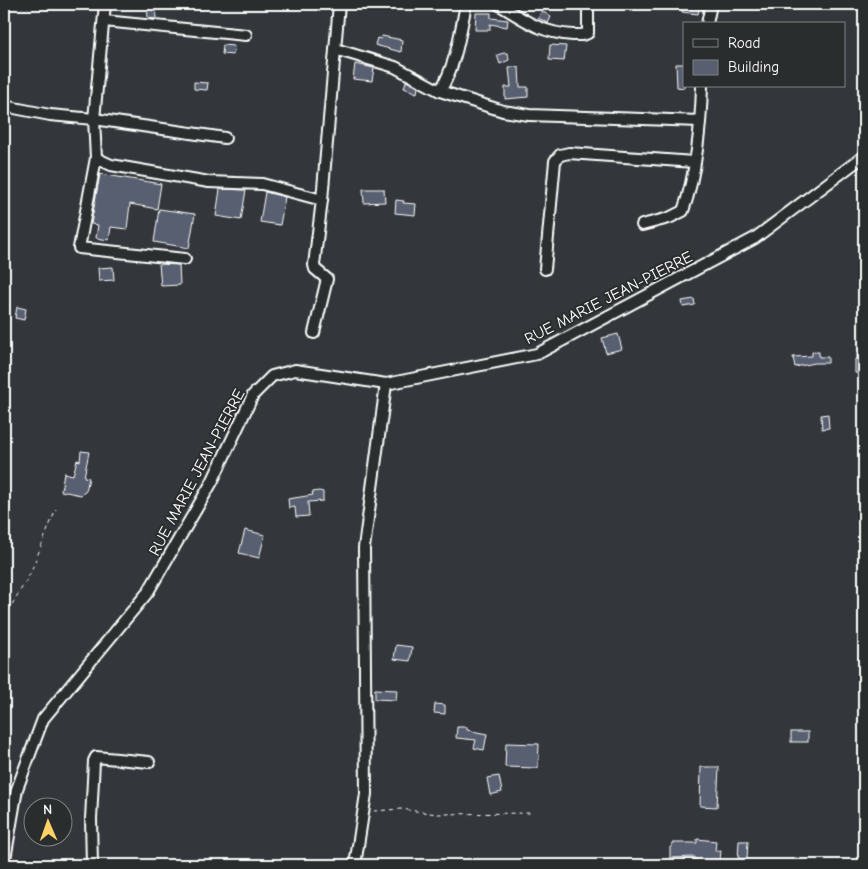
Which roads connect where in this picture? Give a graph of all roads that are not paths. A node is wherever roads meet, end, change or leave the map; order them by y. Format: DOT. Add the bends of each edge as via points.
graph roads {
  1 [pos="105,4"];
  2 [pos="339,4"];
  3 [pos="466,4"];
  4 [pos="498,4"];
  5 [pos="588,4"];
  6 [pos="711,4"];
  7 [pos="104,21"];
  8 [pos="706,22"];
  9 [pos="246,36"];
  10 [pos="335,49"];
  11 [pos="702,88"];
  12 [pos="440,92"];
  13 [pos="4,106"];
  14 [pos="94,119"];
  15 [pos="700,121"];
  16 [pos="225,138"];
  17 [pos="864,156"];
  18 [pos="96,158"];
  19 [pos="694,162"];
  20 [pos="322,200"];
  21 [pos="642,225"];
  22 [pos="185,259"];
  23 [pos="545,269"];
  24 [pos="314,333"];
  25 [pos="386,384"];
  26 [pos="149,762"];
  27 [pos="4,865"];
  28 [pos="92,865"];
  29 [pos="355,865"];
  1 -- 7 [label="street"];
  2 -- 10 [label="street"];
  3 -- 12 [label="street" via="458,48 449,77"];
  4 -- 5 [label="street" via="533,26 560,34 584,35 588,33"];
  6 -- 8 [label="street"];
  7 -- 9 [label="street"];
  7 -- 14 [label="street"];
  10 -- 12 [label="street" via="395,67"];
  10 -- 20 [label="street"];
  11 -- 15 [label="street"];
  12 -- 15 [label="street" via="503,111 529,115"];
  13 -- 14 [label="street"];
  14 -- 16 [label="street"];
  14 -- 18 [label="street"];
  15 -- 19 [label="street"];
  17 -- 25 [label="street, RUE MARIE JEAN-PIERRE" via="755,238 537,354"];
  18 -- 20 [label="street" via="111,166 209,182 262,184"];
  18 -- 22 [label="street" via="79,248"];
  19 -- 21 [label="street" via="683,211"];
  19 -- 23 [label="street" via="560,155 555,160"];
  20 -- 24 [label="street" via="314,265 327,279"];
  25 -- 27 [label="street, RUE MARIE JEAN-PIERRE" via="295,370 272,376 253,395 212,482 148,592 43,719 17,789"];
  25 -- 29 [label="street" via="364,548 366,794"];
  26 -- 28 [label="street" via="96,757 91,819"];
}
